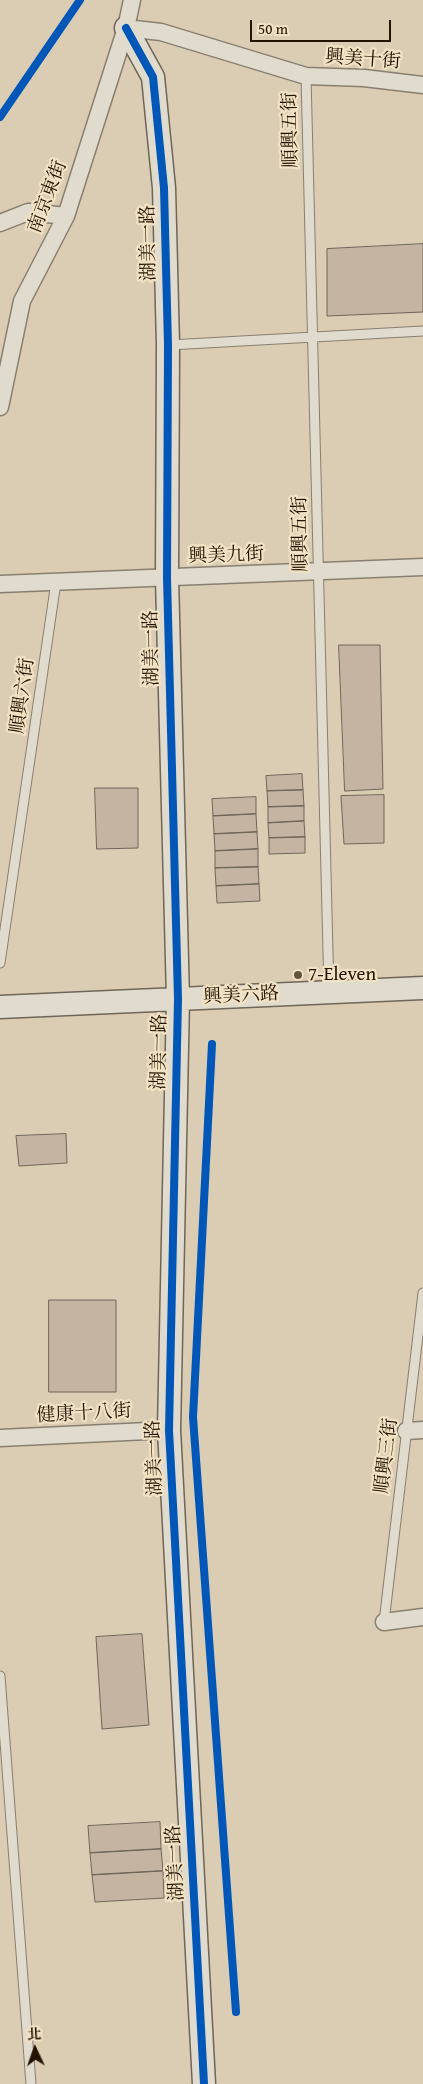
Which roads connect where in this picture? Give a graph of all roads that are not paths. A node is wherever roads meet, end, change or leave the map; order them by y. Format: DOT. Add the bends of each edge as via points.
graph roads {
  1 [pos="132,0"];
  2 [pos="126,28"];
  3 [pos="306,76"];
  4 [pos="423,84"];
  5 [pos="66,216"];
  6 [pos="0,223"];
  7 [pos="423,331"];
  8 [pos="312,336"];
  9 [pos="168,345"];
  10 [pos="0,407"];
  11 [pos="423,567"];
  12 [pos="318,572"];
  13 [pos="167,578"];
  14 [pos="56,582"];
  15 [pos="0,584"];
  16 [pos="0,963"];
  17 [pos="423,988"];
  18 [pos="329,992"];
  19 [pos="178,999"];
  20 [pos="0,1006"];
  21 [pos="423,1293"];
  22 [pos="169,1430"];
  23 [pos="423,1430"];
  24 [pos="406,1431"];
  25 [pos="0,1438"];
  26 [pos="423,1617"];
  27 [pos="384,1622"];
  28 [pos="0,1676"];
  29 [pos="31,2084"];
  30 [pos="204,2084"];
  1 -- 2 [label="street, 南京東街"];
  2 -- 3 [label="street, 興美十街" via="161,32"];
  2 -- 5 [label="street, 南京東街"];
  2 -- 9 [label="street, 湖美一路" via="154,78 164,188"];
  3 -- 4 [label="street, 興美十街"];
  3 -- 8 [label="lane, 順興五街"];
  5 -- 6 [label="street" via="28,212"];
  5 -- 10 [label="street, 南京東街" via="22,301"];
  7 -- 8 [label="lane"];
  8 -- 9 [label="lane"];
  8 -- 12 [label="lane, 順興五街"];
  9 -- 13 [label="street, 湖美一路"];
  11 -- 12 [label="street, 興美九街"];
  12 -- 13 [label="street, 興美九街"];
  12 -- 18 [label="lane, 順興五街"];
  13 -- 14 [label="street, 興美九街"];
  13 -- 19 [label="street, 湖美一路"];
  14 -- 15 [label="street, 興美九街"];
  14 -- 16 [label="lane, 順興六街"];
  17 -- 18 [label="street, 興美六路"];
  18 -- 19 [label="street, 興美六路"];
  19 -- 20 [label="street, 興美六路"];
  19 -- 22 [label="street, 湖美一路"];
  21 -- 24 [label="lane, 順興三街"];
  22 -- 25 [label="street, 健康十八街"];
  22 -- 30 [label="street, 湖美一路"];
  23 -- 24 [label="street"];
  24 -- 27 [label="lane, 順興三街"];
  26 -- 27 [label="street"];
  28 -- 29 [label="lane"];
}
